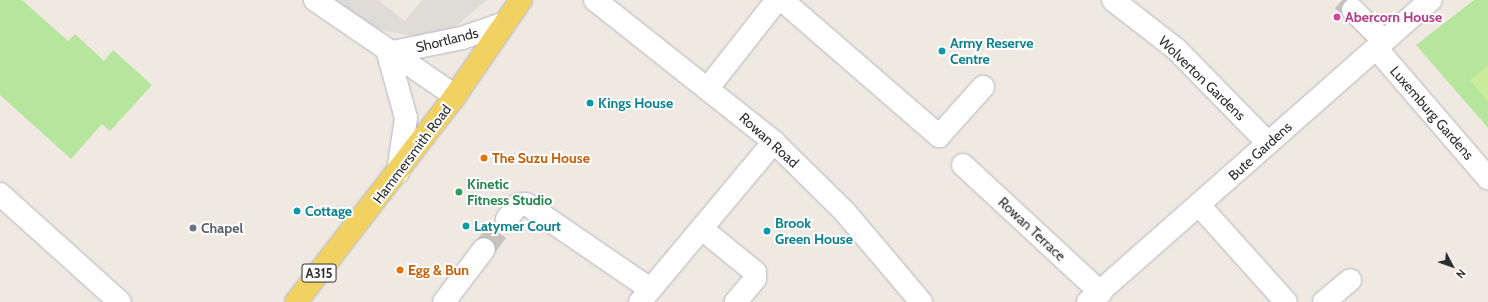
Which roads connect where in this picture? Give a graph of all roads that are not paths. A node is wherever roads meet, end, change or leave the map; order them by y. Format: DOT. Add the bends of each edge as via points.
graph roads {
  1 [pos="315,0"];
  2 [pos="521,0"];
  3 [pos="595,0"];
  4 [pos="777,0"];
  5 [pos="782,0"];
  6 [pos="1114,0"];
  7 [pos="1431,0"];
  8 [pos="1353,10"];
  9 [pos="505,22"];
  10 [pos="1380,45"];
  11 [pos="388,53"];
  12 [pos="983,87"];
  13 [pos="708,88"];
  14 [pos="455,96"];
  15 [pos="774,142"];
  16 [pos="1268,143"];
  17 [pos="963,165"];
  18 [pos="398,172"];
  19 [pos="1488,178"];
  20 [pos="0,194"];
  21 [pos="1199,205"];
  22 [pos="507,219"];
  23 [pos="702,228"];
  24 [pos="484,249"];
  25 [pos="1350,280"];
  26 [pos="645,296"];
  27 [pos="1094,297"];
  28 [pos="120,302"];
  29 [pos="296,302"];
  30 [pos="444,302"];
  31 [pos="736,302"];
  32 [pos="921,302"];
  33 [pos="1286,302"];
  34 [pos="1324,302"];
  1 -- 11 [label="street, Shortlands"];
  2 -- 9 [label="main road, Hammersmith Road / A315"];
  3 -- 13 [label="street, Rowan Road"];
  4 -- 13 [label="street"];
  5 -- 12 [label="street" via="939,136"];
  6 -- 16 [label="street, Wolverton Gardens" via="1176,49"];
  7 -- 10 [label="street, Bute Gardens"];
  8 -- 10 [label="street, Luxemburg Gardens"];
  9 -- 11 [label="street, Shortlands" via="462,38"];
  9 -- 14 [label="main road, Hammersmith Road / A315"];
  10 -- 16 [label="street, Bute Gardens"];
  10 -- 19 [label="street, Luxemburg Gardens"];
  11 -- 14 [label="street, Shortlands"];
  11 -- 18 [label="street" via="406,118"];
  13 -- 15 [label="street, Rowan Road"];
  14 -- 18 [label="main road, Hammersmith Road / A315"];
  15 -- 23 [label="street"];
  15 -- 32 [label="street, Rowan Road" via="845,212"];
  16 -- 21 [label="street, Bute Gardens"];
  17 -- 27 [label="street, Rowan Terrace"];
  18 -- 29 [label="main road, Hammersmith Road / A315"];
  20 -- 28 [label="street"];
  21 -- 27 [label="street, Bute Gardens"];
  21 -- 33 [label="street"];
  22 -- 26 [label="street" via="518,204 526,204"];
  23 -- 26 [label="street"];
  23 -- 31 [label="street" via="755,272 755,279"];
  24 -- 30 [label="street"];
  25 -- 34 [label="street"];
}
